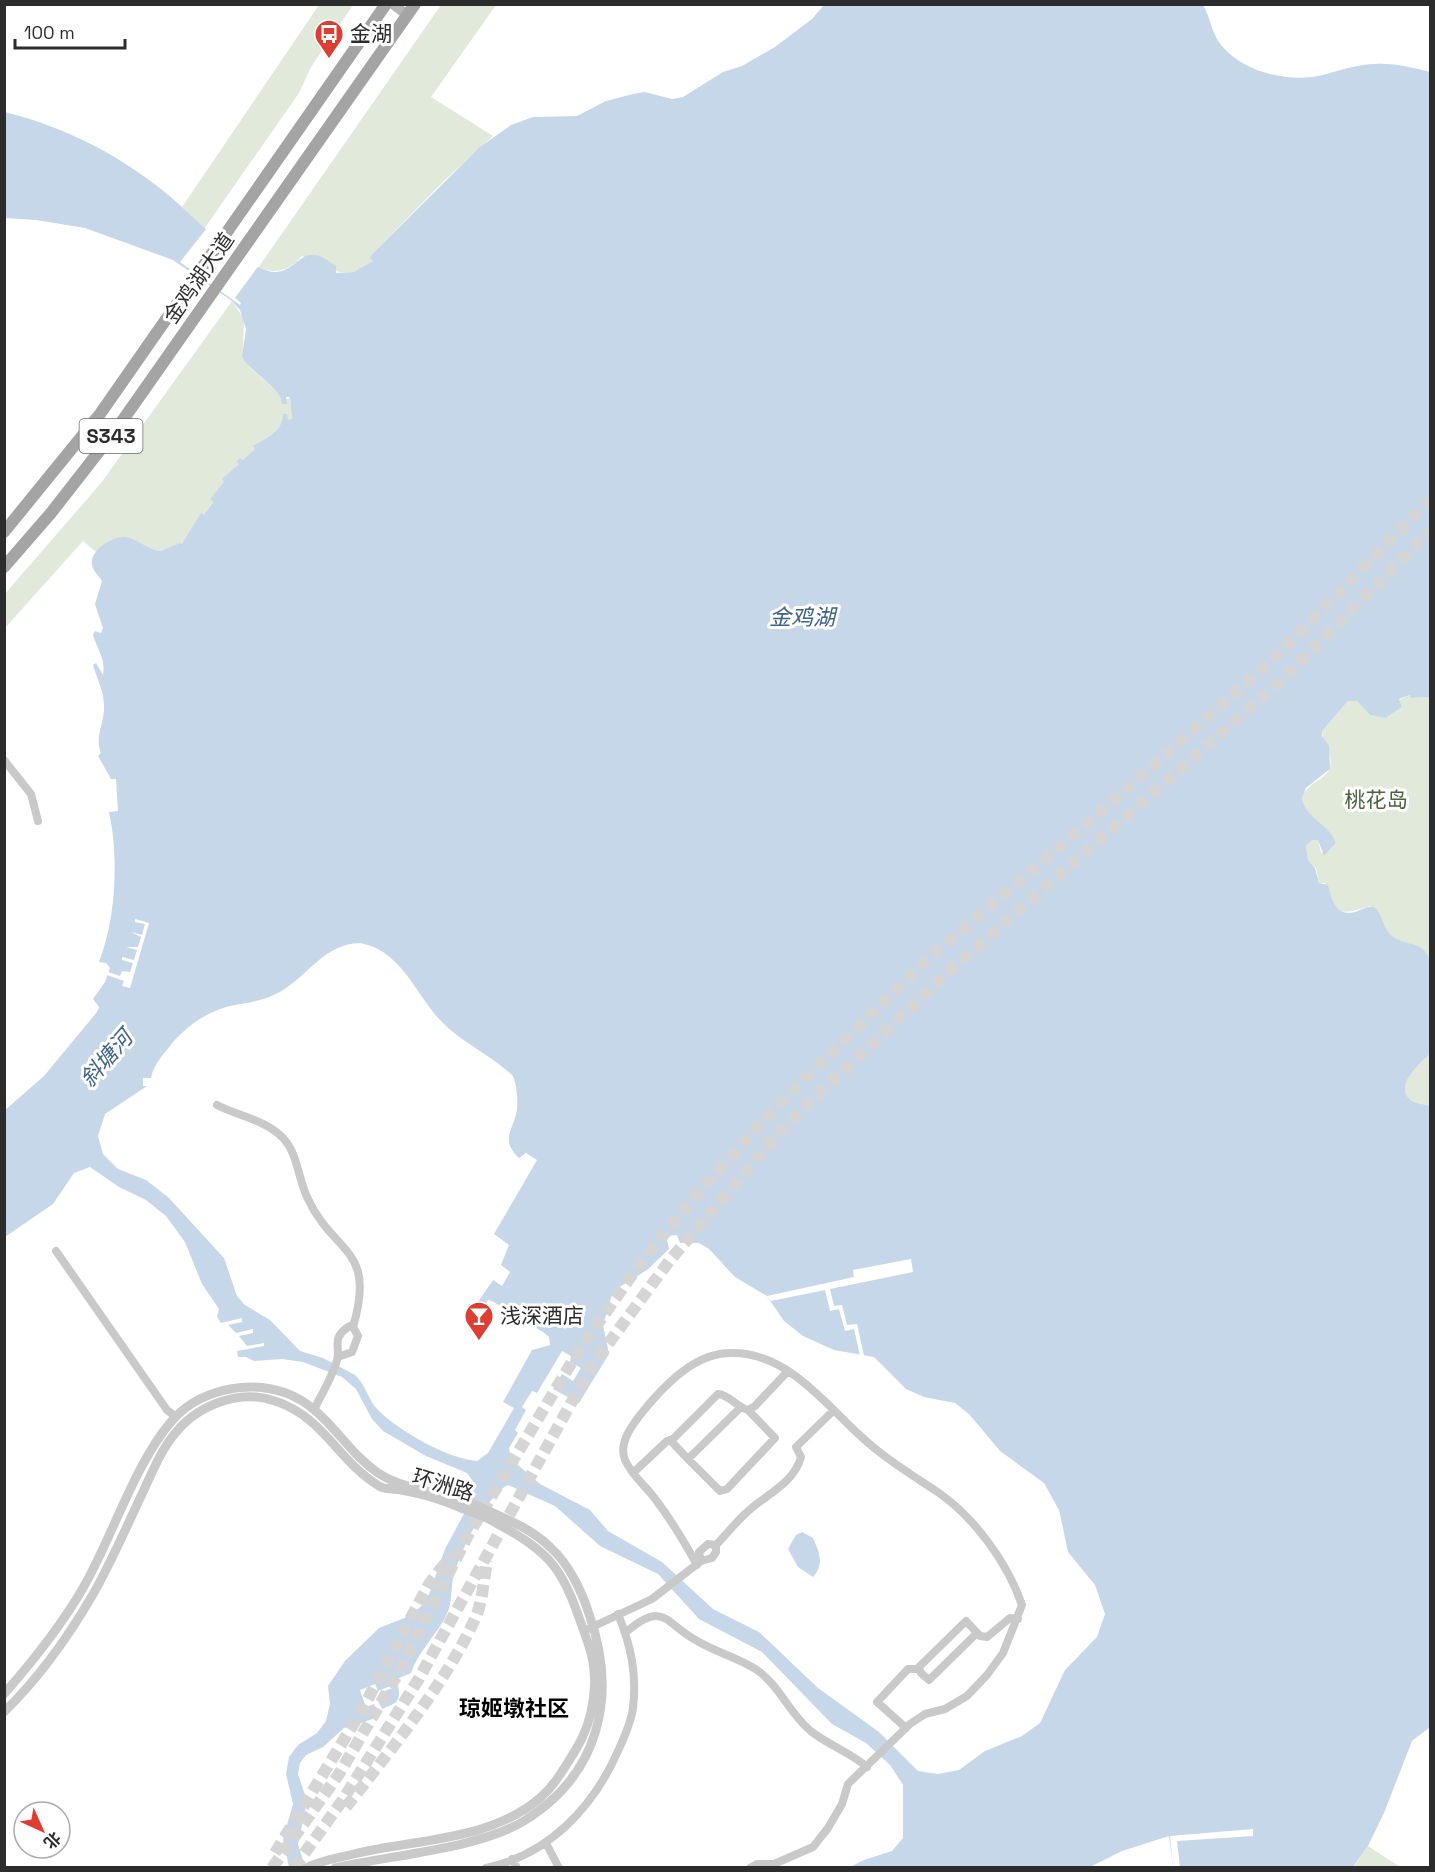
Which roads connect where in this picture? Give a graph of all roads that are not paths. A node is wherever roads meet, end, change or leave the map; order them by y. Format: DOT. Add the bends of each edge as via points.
graph roads {
  1 [pos="387,4"];
  2 [pos="393,4"];
  3 [pos="415,4"];
  4 [pos="407,15"];
  5 [pos="4,532"];
  6 [pos="4,567"];
  7 [pos="4,760"];
  8 [pos="38,821"];
  9 [pos="217,1105"];
  10 [pos="56,1251"];
  11 [pos="353,1327"];
  12 [pos="338,1359"];
  13 [pos="788,1371"];
  14 [pos="315,1408"];
  15 [pos="744,1409"];
  16 [pos="834,1410"];
  17 [pos="176,1417"];
  18 [pos="670,1440"];
  19 [pos="688,1459"];
  20 [pos="633,1473"];
  21 [pos="402,1486"];
  22 [pos="487,1514"];
  23 [pos="699,1563"];
  24 [pos="618,1614"];
  25 [pos="1018,1619"];
  26 [pos="593,1626"];
  27 [pos="584,1630"];
  28 [pos="626,1632"];
  29 [pos="977,1633"];
  30 [pos="919,1669"];
  31 [pos="4,1694"];
  32 [pos="4,1712"];
  33 [pos="906,1728"];
  34 [pos="867,1767"];
  35 [pos="546,1843"];
  36 [pos="512,1859"];
  37 [pos="309,1866"];
  38 [pos="335,1868"];
  39 [pos="486,1868"];
  40 [pos="517,1868"];
  41 [pos="559,1868"];
  42 [pos="750,1868"];
  1 -- 5 [label="main road, 金鸡湖大道 / S343" via="79,442"];
  2 -- 4 [label="main road"];
  3 -- 4 [label="main road, 金鸡湖大道 / S343"];
  4 -- 6 [label="main road, 金鸡湖大道 / S343" via="96,456"];
  7 -- 8 [label="street" via="31,794"];
  9 -- 11 [label="street" via="266,1125 288,1144 317,1217 357,1266 361,1292"];
  10 -- 17 [label="street" via="167,1410"];
  11 -- 12 [label="street" via="341,1334 335,1347"];
  11 -- 12 [label="street" via="358,1336 352,1352"];
  12 -- 14 [label="street"];
  13 -- 15 [label="street" via="755,1406"];
  13 -- 16 [label="street"];
  13 -- 20 [label="street" via="761,1358 733,1353 715,1354 697,1362 667,1384 634,1422 624,1442 624,1458"];
  14 -- 17 [label="street, 环洲路" via="279,1390 251,1386 206,1396"];
  14 -- 21 [label="street, 环洲路" via="355,1453"];
  15 -- 18 [label="street" via="718,1394"];
  15 -- 19 [label="street"];
  15 -- 19 [label="street" via="775,1438 727,1489 720,1491"];
  16 -- 23 [label="street" via="796,1447 801,1457 789,1477 742,1516 716,1545 708,1544 699,1552"];
  16 -- 25 [label="street" via="872,1447 938,1492 968,1519 1014,1581 1023,1605"];
  17 -- 31 [label="street, 环洲路" via="145,1462 82,1589 42,1648"];
  18 -- 19 [label="street"];
  18 -- 20 [label="street"];
  20 -- 23 [label="street" via="656,1499"];
  21 -- 22 [label="street, 环洲路, bridge"];
  21 -- 32 [label="street, 环洲路" via="381,1488 349,1462 318,1424 289,1406 254,1396 234,1398 199,1412 169,1441 109,1565 75,1623"];
  22 -- 26 [label="street, 环洲路" via="530,1530 553,1549 573,1579"];
  22 -- 27 [label="street, 环洲路" via="554,1562"];
  23 -- 24 [label="street" via="652,1599"];
  24 -- 26 [label="street"];
  24 -- 28 [label="street"];
  25 -- 29 [label="street" via="1010,1618 987,1637"];
  25 -- 33 [label="street" via="1003,1653 967,1696 945,1709 925,1714"];
  26 -- 27 [label="street"];
  26 -- 38 [label="street, 环洲路" via="604,1688 600,1721 584,1757 548,1804 494,1836"];
  27 -- 37 [label="street, 环洲路" via="592,1655 594,1689 589,1721 575,1752 541,1797 520,1813 492,1826"];
  28 -- 34 [label="street" via="651,1615 663,1615 698,1642 758,1671 810,1731 851,1753"];
  28 -- 35 [label="street" via="634,1680 633,1710 625,1736 595,1794"];
  29 -- 30 [label="street" via="929,1680"];
  29 -- 30 [label="street" via="966,1621"];
  30 -- 33 [label="street" via="908,1669 877,1702"];
  33 -- 34 [label="street"];
  34 -- 42 [label="street" via="848,1784 837,1812 813,1846 774,1864"];
  35 -- 36 [label="street"];
  35 -- 41 [label="street"];
  36 -- 39 [label="street"];
  36 -- 40 [label="street"];
}
